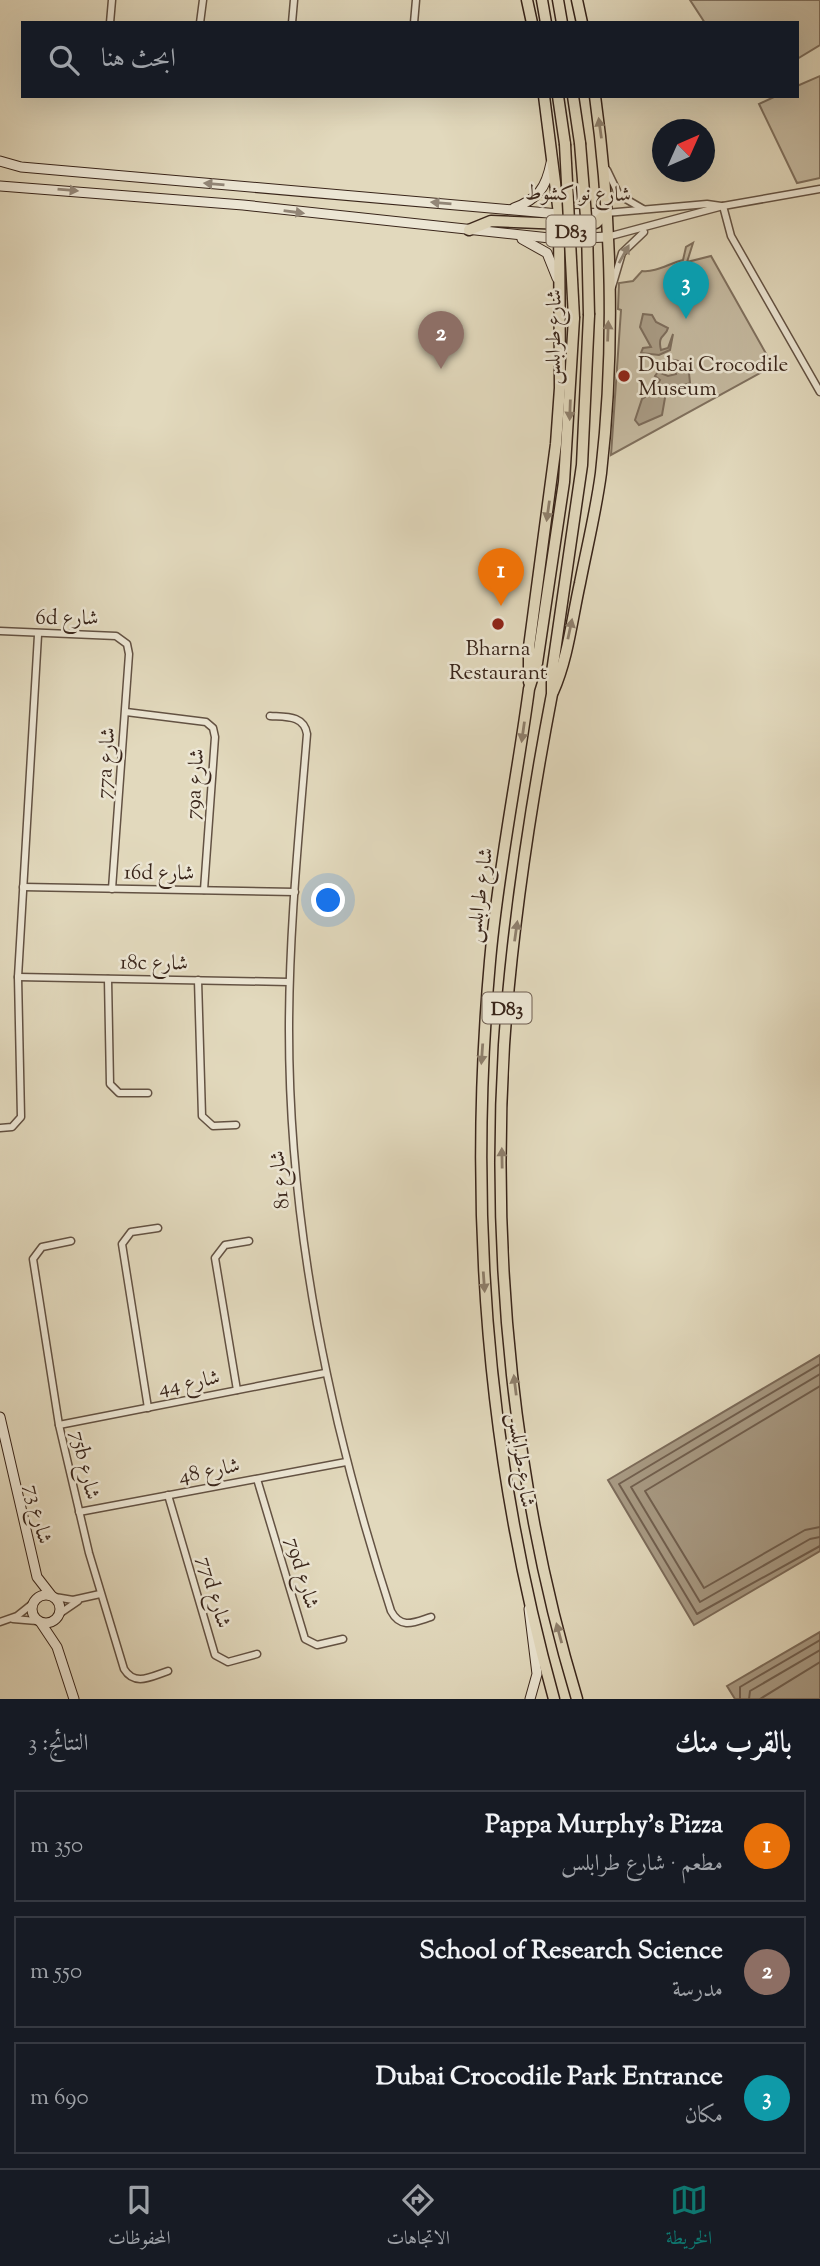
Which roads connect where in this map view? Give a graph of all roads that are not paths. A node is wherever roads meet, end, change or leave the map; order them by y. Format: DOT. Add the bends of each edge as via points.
graph roads {
  1 [pos="112,0"];
  2 [pos="202,0"];
  3 [pos="294,0"];
  4 [pos="416,0"];
  5 [pos="527,0"];
  6 [pos="542,0"];
  7 [pos="558,0"];
  8 [pos="577,0"];
  9 [pos="110,21"];
  10 [pos="200,21"];
  11 [pos="292,21"];
  12 [pos="414,21"];
  13 [pos="532,21"];
  14 [pos="547,21"];
  15 [pos="562,21"];
  16 [pos="582,21"];
  17 [pos="544,98"];
  18 [pos="558,98"];
  19 [pos="573,98"];
  20 [pos="595,98"];
  21 [pos="553,156"];
  22 [pos="604,160"];
  23 [pos="0,161"];
  24 [pos="0,186"];
  25 [pos="820,189"];
  26 [pos="723,206"];
  27 [pos="509,209"];
  28 [pos="652,210"];
  29 [pos="606,213"];
  30 [pos="559,219"];
  31 [pos="653,227"];
  32 [pos="469,230"];
  33 [pos="511,234"];
  34 [pos="607,237"];
  35 [pos="559,239"];
  36 [pos="609,291"];
  37 [pos="560,296"];
  38 [pos="820,392"];
  39 [pos="0,633"];
  40 [pos="38,635"];
  41 [pos="124,640"];
  42 [pos="529,689"];
  43 [pos="552,694"];
  44 [pos="126,712"];
  45 [pos="270,716"];
  46 [pos="23,887"];
  47 [pos="112,889"];
  48 [pos="204,890"];
  49 [pos="295,892"];
  50 [pos="18,977"];
  51 [pos="108,979"];
  52 [pos="198,980"];
  53 [pos="289,982"];
  54 [pos="148,1093"];
  55 [pos="236,1125"];
  56 [pos="0,1128"];
  57 [pos="158,1228"];
  58 [pos="71,1241"];
  59 [pos="249,1241"];
  60 [pos="326,1373"];
  61 [pos="237,1390"];
  62 [pos="148,1408"];
  63 [pos="0,1417"];
  64 [pos="59,1425"];
  65 [pos="346,1462"];
  66 [pos="257,1479"];
  67 [pos="168,1496"];
  68 [pos="79,1513"];
  69 [pos="37,1577"];
  70 [pos="100,1594"];
  71 [pos="53,1596"];
  72 [pos="80,1600"];
  73 [pos="528,1601"];
  74 [pos="33,1602"];
  75 [pos="58,1616"];
  76 [pos="432,1617"];
  77 [pos="11,1619"];
  78 [pos="0,1622"];
  79 [pos="39,1622"];
  80 [pos="342,1639"];
  81 [pos="57,1647"];
  82 [pos="257,1654"];
  83 [pos="168,1671"];
  84 [pos="74,1699"];
  85 [pos="530,1699"];
  86 [pos="554,1699"];
  87 [pos="577,1699"];
  1 -- 9 [label="street"];
  2 -- 10 [label="street"];
  3 -- 11 [label="street"];
  4 -- 12 [label="street"];
  5 -- 13 [label="highway"];
  6 -- 14 [label="highway"];
  7 -- 15 [label="highway"];
  8 -- 16 [label="highway"];
  17 -- 21 [label="highway"];
  18 -- 42 [label="highway, شارع طرابلس / D83, one-way, bridge" via="574,318 564,482 537,663"];
  19 -- 43 [label="highway, شارع طرابلس / D83, bridge" via="587,229 589,315 582,465"];
  22 -- 20 [label="highway, one-way"];
  21 -- 27 [label="street" via="542,191"];
  21 -- 30 [label="highway"];
  22 -- 28 [label="street" via="620,195 633,205"];
  22 -- 29 [label="highway"];
  27 -- 23 [label="street, شارع نواكشوط, one-way" via="31,168"];
  24 -- 32 [label="street, شارع نواكشوط, one-way" via="243,205"];
  25 -- 26 [label="street"];
  26 -- 28 [label="street, شارع نواكشوط"];
  26 -- 31 [label="street, شارع نواكشوط"];
  26 -- 38 [label="street" via="732,236"];
  27 -- 30 [label="street, شارع نواكشوط"];
  28 -- 29 [label="street, شارع نواكشوط"];
  29 -- 30 [label="highway" via="592,224"];
  29 -- 34 [label="highway"];
  30 -- 32 [label="highway" via="491,221"];
  30 -- 35 [label="highway"];
  31 -- 34 [label="street, شارع نواكشوط"];
  36 -- 31 [label="street, one-way" via="622,253"];
  32 -- 33 [label="street, شارع نواكشوط"];
  33 -- 35 [label="street, شارع نواكشوط"];
  33 -- 37 [label="street" via="538,246 550,258"];
  34 -- 35 [label="street, شارع نواكشوط"];
  34 -- 36 [label="highway"];
  35 -- 37 [label="highway"];
  43 -- 36 [label="highway, one-way" via="563,666 598,495"];
  37 -- 42 [label="highway, one-way" via="559,416 528,656"];
  39 -- 40 [label="street, 6d شارع"];
  40 -- 41 [label="street, 6d شارع"];
  40 -- 46 [label="street"];
  41 -- 44 [label="street, 77a شارع" via="129,654"];
  42 -- 73 [label="highway, شارع طرابلس / D83, one-way" via="490,957 480,1146 488,1350 504,1475"];
  87 -- 43 [label="highway, شارع طرابلس / D83, one-way" via="555,1616 522,1446 503,1218 508,1003"];
  44 -- 47 [label="street, 77a شارع"];
  44 -- 48 [label="street, 79a شارع" via="206,722 213,727"];
  45 -- 49 [label="street, شارع 81" via="298,719 306,730"];
  46 -- 47 [label="street, 16d شارع"];
  46 -- 50 [label="street"];
  47 -- 48 [label="street, 16d شارع"];
  48 -- 49 [label="street, 16d شارع"];
  49 -- 53 [label="street, شارع 81"];
  50 -- 51 [label="street, 18c شارع"];
  50 -- 56 [label="street" via="21,1116 12,1127"];
  51 -- 52 [label="street, 18c شارع"];
  51 -- 54 [label="street" via="110,1084 119,1093"];
  52 -- 53 [label="street, 18c شارع"];
  52 -- 55 [label="street" via="202,1116 213,1126"];
  53 -- 60 [label="street, شارع 81" via="296,1179"];
  57 -- 62 [label="street" via="131,1232 122,1244"];
  58 -- 64 [label="street, 75b شارع" via="42,1247 33,1259"];
  59 -- 61 [label="street" via="225,1245 215,1258"];
  60 -- 61 [label="street, شارع 44"];
  60 -- 65 [label="street, شارع 81"];
  61 -- 62 [label="street, شارع 44"];
  62 -- 64 [label="street, شارع 44"];
  63 -- 69 [label="street, شارع 73"];
  64 -- 68 [label="street, 75b شارع"];
  65 -- 66 [label="street, شارع 48"];
  65 -- 76 [label="street, شارع 81" via="394,1616 408,1624"];
  66 -- 67 [label="street, شارع 48"];
  66 -- 80 [label="street, 79d شارع" via="305,1639 317,1645"];
  67 -- 68 [label="street, شارع 48"];
  67 -- 82 [label="street, 77d شارع" via="215,1655 228,1662"];
  68 -- 70 [label="street, 75b شارع"];
  69 -- 71 [label="street, شارع 73"];
  69 -- 74 [label="street, شارع 73"];
  70 -- 72 [label="street"];
  70 -- 83 [label="street, 75b شارع" via="126,1673 138,1680"];
  71 -- 72 [label="street"];
  71 -- 74 [label="street" via="41,1595"];
  71 -- 75 [label="street" via="60,1605"];
  72 -- 75 [label="street"];
  73 -- 85 [label="street" via="537,1674"];
  73 -- 86 [label="highway, شارع طرابلس / D83"];
  74 -- 77 [label="street"];
  74 -- 79 [label="street" via="32,1613"];
  75 -- 79 [label="street" via="50,1623"];
  75 -- 81 [label="street"];
  77 -- 78 [label="street"];
  77 -- 79 [label="street"];
  79 -- 81 [label="street"];
  81 -- 84 [label="street"];
}
